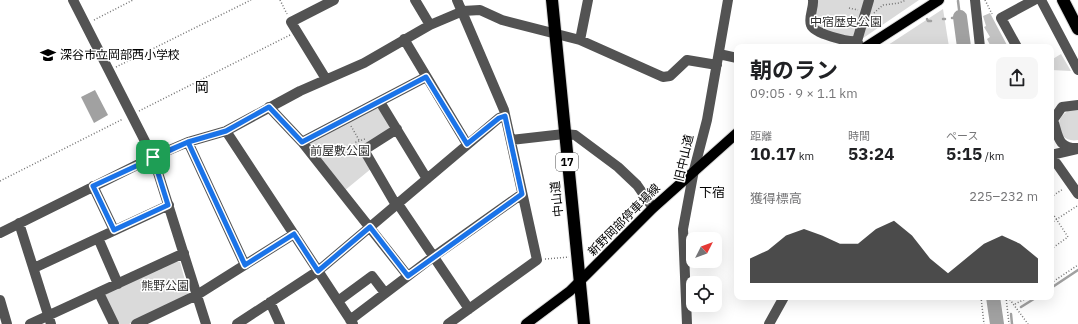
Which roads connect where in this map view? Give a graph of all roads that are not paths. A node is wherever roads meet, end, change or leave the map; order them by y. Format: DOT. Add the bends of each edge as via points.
graph roads {
  1 [pos="73,0"];
  2 [pos="334,0"];
  3 [pos="415,0"];
  4 [pos="457,0"];
  5 [pos="552,0"];
  6 [pos="588,0"];
  7 [pos="728,0"];
  8 [pos="813,0"];
  9 [pos="939,0"];
  10 [pos="975,0"];
  11 [pos="1034,0"];
  12 [pos="1041,0"];
  13 [pos="1063,0"];
  14 [pos="1071,0"];
  15 [pos="870,4"];
  16 [pos="474,5"];
  17 [pos="463,11"];
  18 [pos="1078,13"];
  19 [pos="430,24"];
  20 [pos="1078,29"];
  21 [pos="554,33"];
  22 [pos="404,39"];
  23 [pos="580,40"];
  24 [pos="859,44"];
  25 [pos="871,44"];
  26 [pos="980,44"];
  27 [pos="1015,44"];
  28 [pos="719,54"];
  29 [pos="734,57"];
  30 [pos="717,65"];
  31 [pos="1078,70"];
  32 [pos="426,77"];
  33 [pos="326,79"];
  34 [pos="380,102"];
  35 [pos="1078,105"];
  36 [pos="269,107"];
  37 [pos="505,116"];
  38 [pos="1054,116"];
  39 [pos="1054,125"];
  40 [pos="396,129"];
  41 [pos="226,131"];
  42 [pos="564,134"];
  43 [pos="734,136"];
  44 [pos="1058,139"];
  45 [pos="511,140"];
  46 [pos="188,142"];
  47 [pos="302,142"];
  48 [pos="467,144"];
  49 [pos="1054,146"];
  50 [pos="1075,149"];
  51 [pos="1054,155"];
  52 [pos="153,157"];
  53 [pos="1054,160"];
  54 [pos="694,170"];
  55 [pos="1063,172"];
  56 [pos="427,180"];
  57 [pos="93,186"];
  58 [pos="522,194"];
  59 [pos="1078,194"];
  60 [pos="397,204"];
  61 [pos="168,205"];
  62 [pos="653,208"];
  63 [pos="19,223"];
  64 [pos="370,227"];
  65 [pos="114,230"];
  66 [pos="0,233"];
  67 [pos="294,234"];
  68 [pos="98,238"];
  69 [pos="184,253"];
  70 [pos="433,257"];
  71 [pos="245,265"];
  72 [pos="34,268"];
  73 [pos="318,271"];
  74 [pos="408,276"];
  75 [pos="580,282"];
  76 [pos="118,284"];
  77 [pos="99,293"];
  78 [pos="385,293"];
  79 [pos="197,295"];
  80 [pos="0,300"];
  81 [pos="782,300"];
  82 [pos="338,301"];
  83 [pos="270,302"];
  84 [pos="469,308"];
  85 [pos="49,320"];
  86 [pos="351,322"];
  87 [pos="7,324"];
  88 [pos="30,324"];
  89 [pos="114,324"];
  90 [pos="136,324"];
  91 [pos="206,324"];
  92 [pos="238,324"];
  93 [pos="280,324"];
  94 [pos="448,324"];
  95 [pos="526,324"];
  96 [pos="584,324"];
  97 [pos="687,324"];
  98 [pos="769,324"];
  1 -- 52 [label="street"];
  2 -- 33 [label="street" via="291,22"];
  3 -- 19 [label="street"];
  4 -- 17 [label="street"];
  5 -- 21 [label="highway, 中山道 / 17"];
  6 -- 23 [label="street"];
  7 -- 28 [label="street, 旧中山道"];
  8 -- 24 [label="street" via="810,23 813,29"];
  9 -- 25 [label="main road"];
  10 -- 26 [label="street"];
  11 -- 27 [label="street" via="1001,18"];
  12 -- 31 [label="street"];
  13 -- 20 [label="highway"];
  14 -- 18 [label="highway"];
  15 -- 24 [label="street"];
  16 -- 17 [label="street"];
  16 -- 21 [label="street" via="502,20"];
  17 -- 19 [label="street"];
  17 -- 37 [label="street"];
  19 -- 22 [label="street"];
  21 -- 23 [label="street"];
  21 -- 42 [label="highway, 中山道 / 17"];
  22 -- 32 [label="street"];
  22 -- 33 [label="street" via="378,56"];
  23 -- 30 [label="street" via="663,77 670,76 687,60"];
  28 -- 29 [label="street"];
  28 -- 30 [label="street, 旧中山道"];
  30 -- 54 [label="street, 旧中山道"];
  32 -- 34 [label="street"];
  32 -- 48 [label="street"];
  33 -- 36 [label="street"];
  34 -- 40 [label="street"];
  34 -- 47 [label="street"];
  35 -- 38 [label="street" via="1062,107"];
  36 -- 41 [label="street"];
  36 -- 47 [label="street"];
  37 -- 45 [label="street"];
  37 -- 48 [label="street"];
  39 -- 44 [label="street"];
  40 -- 56 [label="street"];
  40 -- 60 [label="street" via="364,150"];
  41 -- 46 [label="street"];
  41 -- 67 [label="street"];
  42 -- 45 [label="street"];
  42 -- 62 [label="street" via="575,135 618,166 637,185"];
  42 -- 75 [label="highway, 中山道 / 17"];
  43 -- 54 [label="main road, 新野岡部停車場線"];
  44 -- 49 [label="street"];
  44 -- 50 [label="street"];
  45 -- 58 [label="street"];
  46 -- 52 [label="street"];
  46 -- 71 [label="street"];
  47 -- 64 [label="street"];
  48 -- 56 [label="street"];
  50 -- 51 [label="street"];
  50 -- 55 [label="street" via="1063,162"];
  52 -- 57 [label="street"];
  52 -- 61 [label="street"];
  53 -- 55 [label="street"];
  54 -- 62 [label="main road, 新野岡部停車場線"];
  54 -- 97 [label="street, 旧中山道" via="684,229"];
  55 -- 59 [label="street"];
  56 -- 60 [label="street"];
  57 -- 63 [label="street"];
  57 -- 65 [label="street"];
  58 -- 70 [label="street"];
  58 -- 84 [label="street" via="537,260"];
  60 -- 64 [label="street"];
  60 -- 70 [label="street"];
  61 -- 65 [label="street"];
  61 -- 69 [label="street"];
  62 -- 75 [label="main road, 新野岡部停車場線"];
  63 -- 66 [label="street"];
  63 -- 72 [label="street"];
  64 -- 73 [label="street"];
  64 -- 74 [label="street"];
  65 -- 68 [label="street"];
  67 -- 71 [label="street"];
  67 -- 73 [label="street"];
  68 -- 72 [label="street"];
  68 -- 76 [label="street"];
  69 -- 76 [label="street"];
  69 -- 79 [label="street"];
  70 -- 74 [label="street"];
  70 -- 84 [label="street"];
  71 -- 79 [label="street"];
  72 -- 85 [label="street"];
  73 -- 82 [label="street"];
  73 -- 83 [label="street"];
  74 -- 78 [label="street"];
  75 -- 95 [label="main road, 新野岡部停車場線"];
  75 -- 96 [label="highway, 中山道 / 17"];
  76 -- 77 [label="street"];
  77 -- 85 [label="street"];
  77 -- 89 [label="street"];
  78 -- 82 [label="street" via="372,276"];
  78 -- 86 [label="street"];
  79 -- 90 [label="street"];
  79 -- 91 [label="street"];
  80 -- 87 [label="street"];
  81 -- 98 [label="street"];
  82 -- 86 [label="street"];
  83 -- 92 [label="street"];
  83 -- 93 [label="street"];
  84 -- 94 [label="street"];
  85 -- 88 [label="street"];
}
